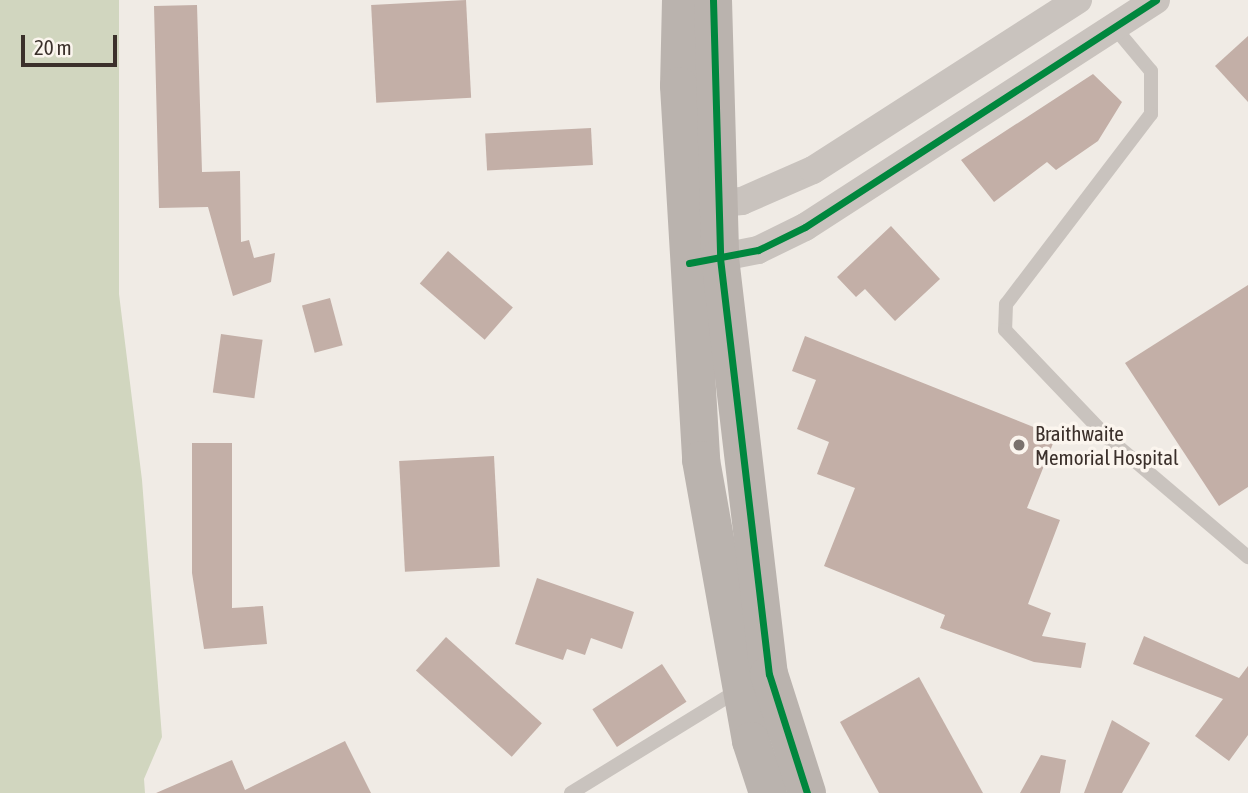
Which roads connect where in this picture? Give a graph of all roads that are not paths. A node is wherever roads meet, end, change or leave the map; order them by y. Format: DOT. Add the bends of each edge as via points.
graph roads {
  1 [pos="681,0"];
  2 [pos="713,0"];
  3 [pos="1078,0"];
  4 [pos="1156,0"];
  5 [pos="1115,28"];
  6 [pos="701,205"];
  7 [pos="704,260"];
  8 [pos="1248,557"];
  9 [pos="742,688"];
  10 [pos="571,793"];
  11 [pos="768,793"];
  12 [pos="807,793"];
  1 -- 6 [label="street" via="679,86"];
  2 -- 6 [label="street"];
  3 -- 6 [label="street" via="813,170 742,201"];
  4 -- 5 [label="street"];
  5 -- 7 [label="street" via="804,227 758,250"];
  5 -- 8 [label="lane" via="1151,71 1151,114 1006,304 1005,330 1108,438"];
  6 -- 7 [label="street"];
  7 -- 9 [label="street" via="701,460"];
  7 -- 12 [label="street" via="769,674"];
  9 -- 10 [label="lane"];
  9 -- 11 [label="street"];
}
